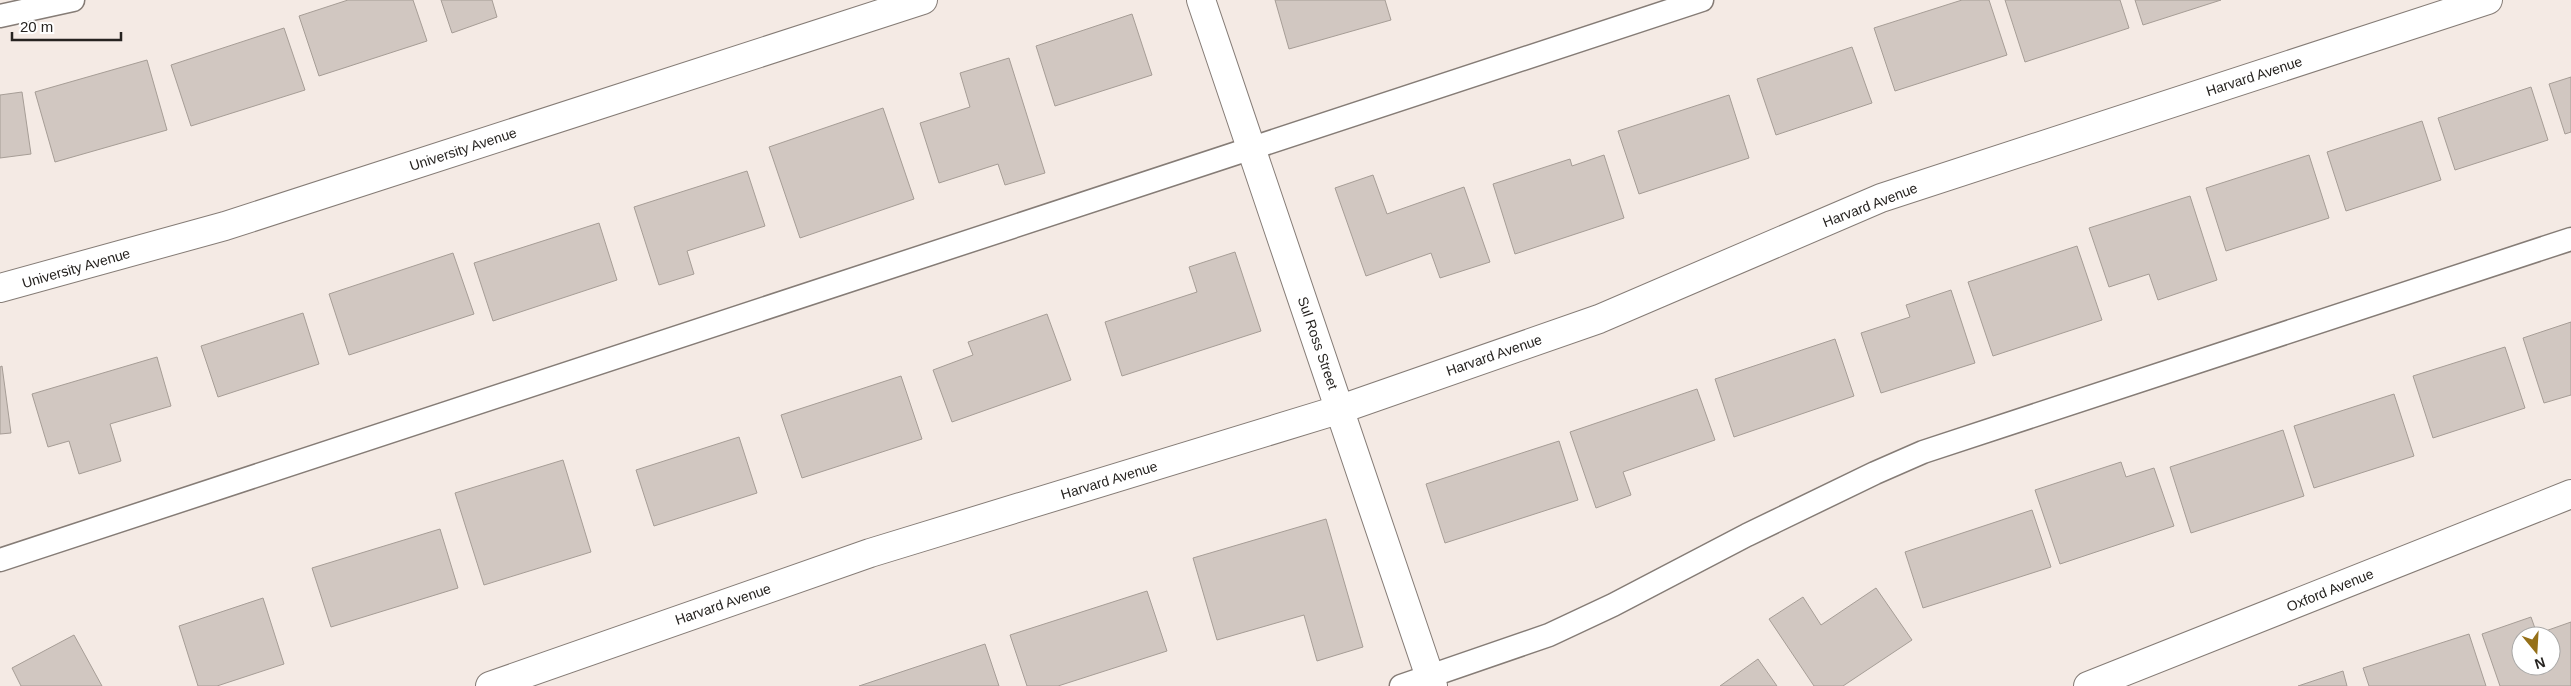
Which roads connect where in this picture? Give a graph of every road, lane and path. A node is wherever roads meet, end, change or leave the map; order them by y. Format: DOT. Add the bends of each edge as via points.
graph roads {
  1 [pos="73,0"];
  2 [pos="924,0"];
  3 [pos="1201,0"];
  4 [pos="1702,0"];
  5 [pos="2488,0"];
  6 [pos="0,16"];
  7 [pos="1252,148"];
  8 [pos="2571,239"];
  9 [pos="0,288"];
  10 [pos="1341,409"];
  11 [pos="2571,494"];
  12 [pos="0,560"];
  13 [pos="1432,681"];
  14 [pos="490,686"];
  15 [pos="1401,686"];
  16 [pos="2088,686"];
  1 -- 6 [label="lane"];
  2 -- 9 [label="street, University Avenue" via="225,226"];
  3 -- 7 [label="street, Sul Ross Street"];
  4 -- 7 [label="lane"];
  5 -- 10 [label="street, Harvard Avenue" via="1881,198 1599,319"];
  7 -- 10 [label="street, Sul Ross Street"];
  7 -- 12 [label="lane"];
  8 -- 13 [label="lane" via="1924,452 1875,473 1549,635"];
  10 -- 13 [label="street, Sul Ross Street"];
  10 -- 14 [label="street, Harvard Avenue" via="870,553"];
  11 -- 16 [label="street, Oxford Avenue"];
  13 -- 15 [label="lane"];
}
